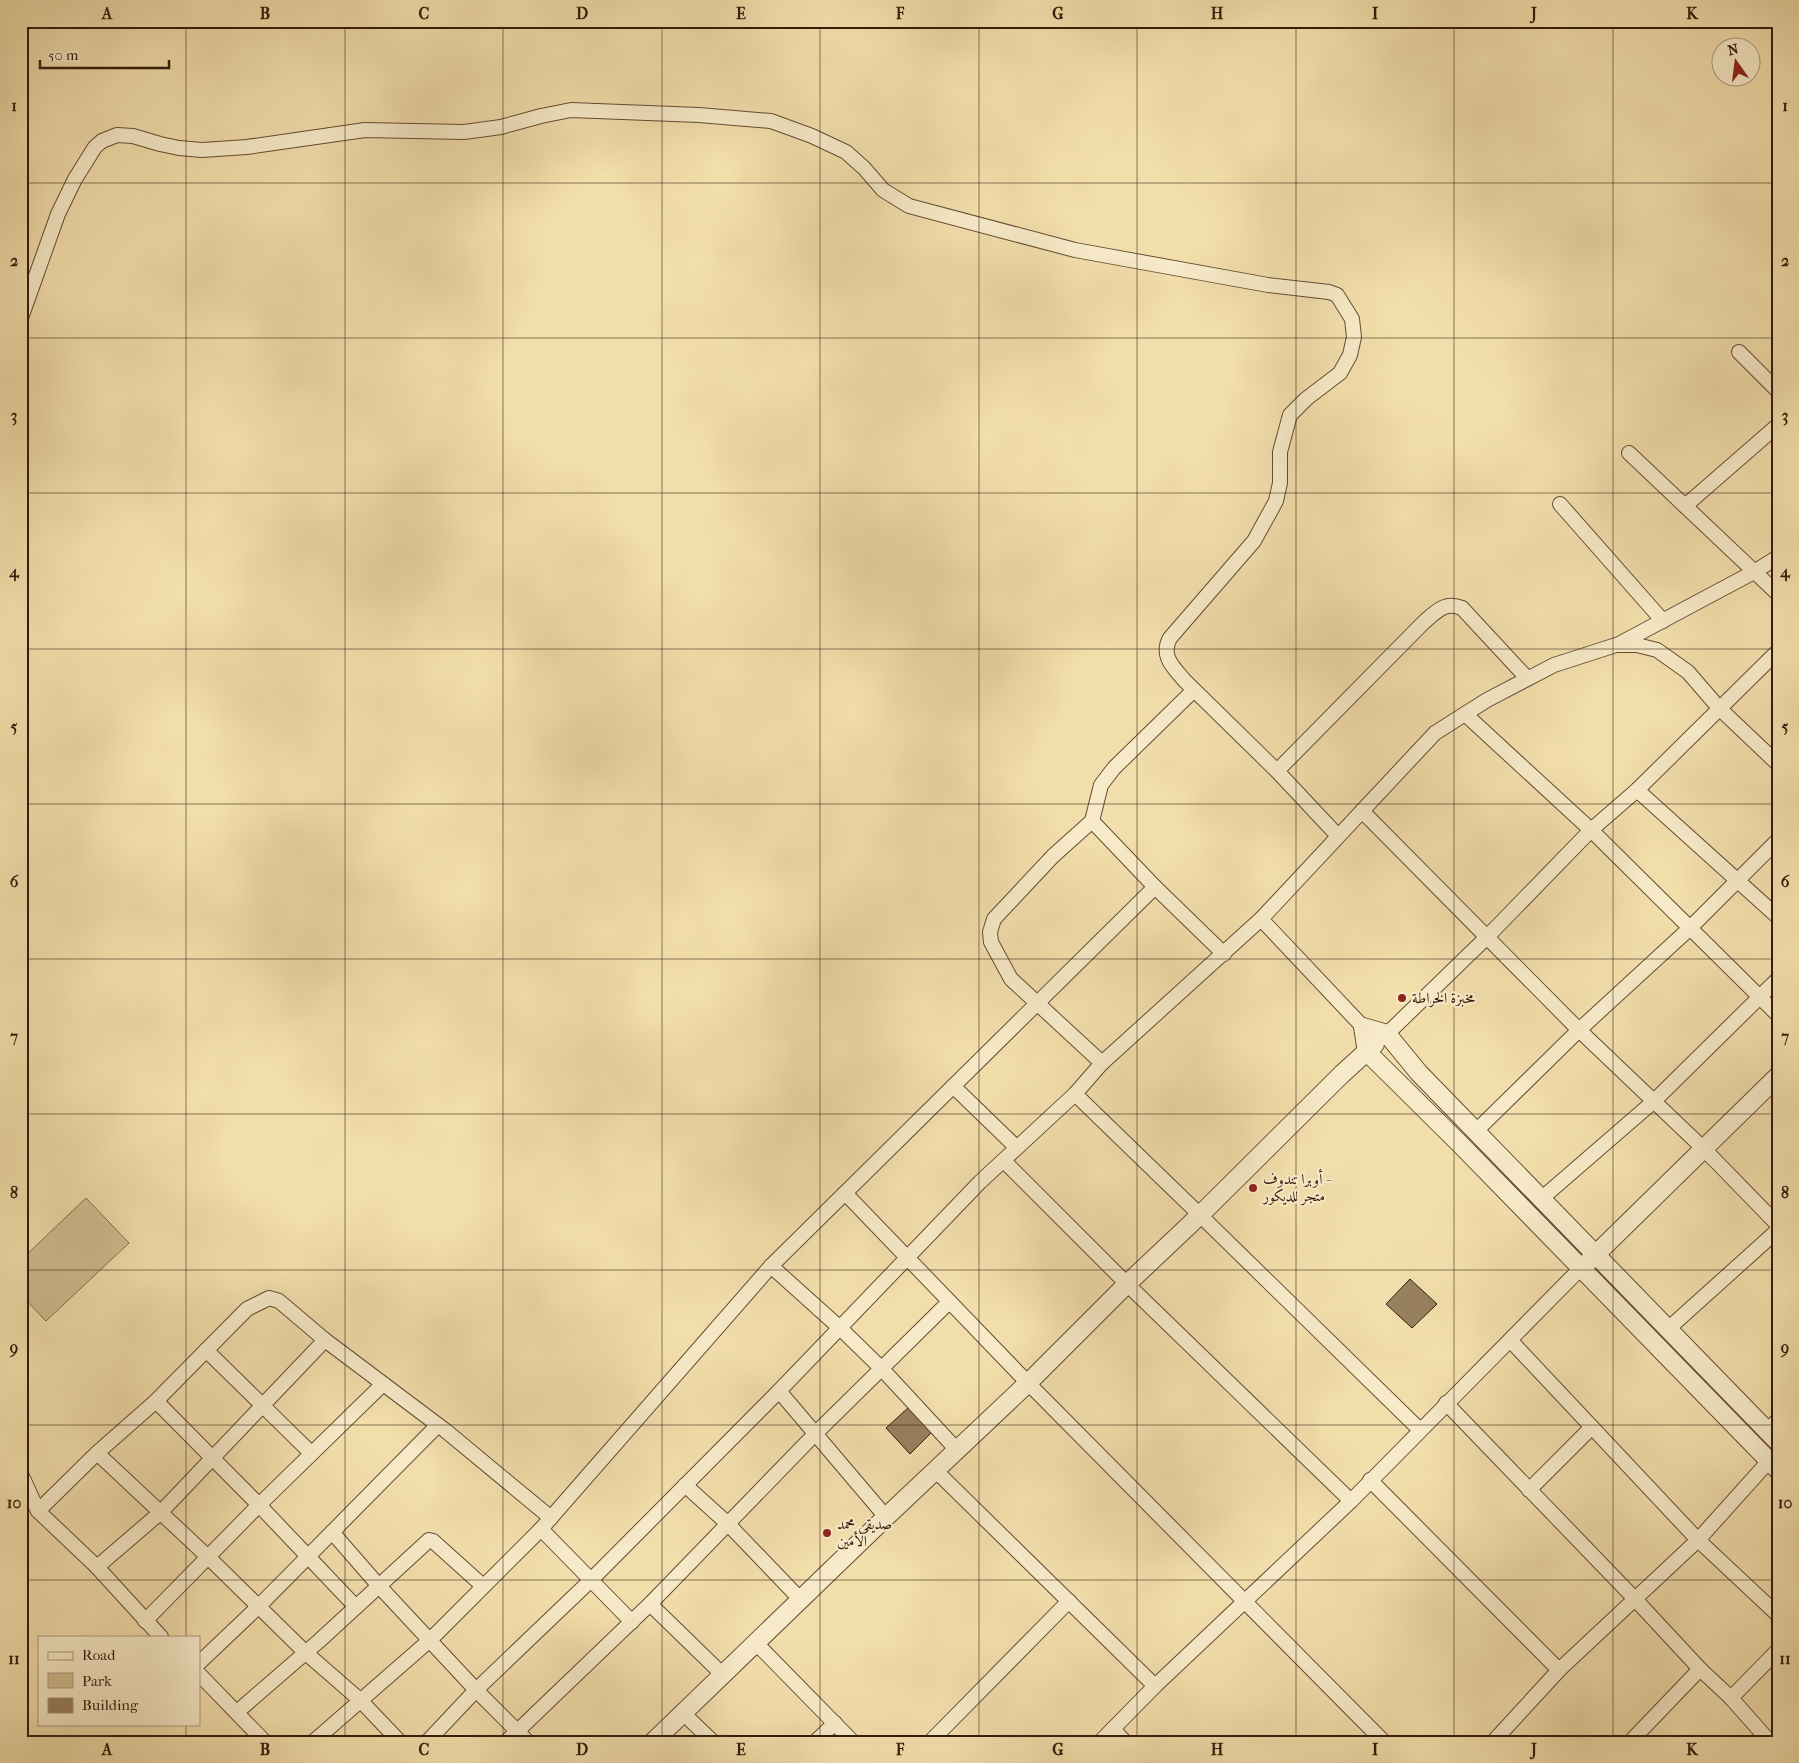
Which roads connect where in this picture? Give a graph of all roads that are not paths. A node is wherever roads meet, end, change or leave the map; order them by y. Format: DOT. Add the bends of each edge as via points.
graph roads {
  1 [pos="21,318"];
  2 [pos="1739,352"];
  3 [pos="1778,391"];
  4 [pos="1778,425"];
  5 [pos="1629,453"];
  6 [pos="1560,504"];
  7 [pos="1685,506"];
  8 [pos="1778,557"];
  9 [pos="1754,572"];
  10 [pos="1778,594"];
  11 [pos="1664,620"];
  12 [pos="1616,645"];
  13 [pos="1778,651"];
  14 [pos="1527,678"];
  15 [pos="1194,690"];
  16 [pos="1719,708"];
  17 [pos="1465,714"];
  18 [pos="1778,764"];
  19 [pos="1277,771"];
  20 [pos="1638,790"];
  21 [pos="1362,811"];
  22 [pos="1092,821"];
  23 [pos="1591,830"];
  24 [pos="1338,836"];
  25 [pos="1778,840"];
  26 [pos="1736,880"];
  27 [pos="1155,886"];
  28 [pos="1778,916"];
  29 [pos="1261,919"];
  30 [pos="1689,928"];
  31 [pos="1487,937"];
  32 [pos="1224,954"];
  33 [pos="1778,979"];
  34 [pos="1759,996"];
  35 [pos="1036,1003"];
  36 [pos="1778,1015"];
  37 [pos="1363,1027"];
  38 [pos="1579,1030"];
  39 [pos="1387,1034"];
  40 [pos="1367,1052"];
  41 [pos="1102,1063"];
  42 [pos="1778,1076"];
  43 [pos="953,1086"];
  44 [pos="1074,1094"];
  45 [pos="1653,1102"];
  46 [pos="1476,1131"];
  47 [pos="1016,1147"];
  48 [pos="1704,1149"];
  49 [pos="1004,1161"];
  50 [pos="845,1193"];
  51 [pos="1541,1199"];
  52 [pos="1200,1215"];
  53 [pos="1778,1225"];
  54 [pos="1778,1230"];
  55 [pos="1596,1254"];
  56 [pos="908,1258"];
  57 [pos="771,1266"];
  58 [pos="1581,1268"];
  59 [pos="1127,1284"];
  60 [pos="949,1302"];
  61 [pos="840,1328"];
  62 [pos="1668,1329"];
  63 [pos="325,1340"];
  64 [pos="1510,1340"];
  65 [pos="206,1350"];
  66 [pos="882,1369"];
  67 [pos="1028,1383"];
  68 [pos="383,1384"];
  69 [pos="1724,1387"];
  70 [pos="779,1391"];
  71 [pos="1709,1400"];
  72 [pos="156,1401"];
  73 [pos="1446,1403"];
  74 [pos="262,1406"];
  75 [pos="438,1425"];
  76 [pos="1591,1428"];
  77 [pos="1420,1430"];
  78 [pos="1774,1431"];
  79 [pos="814,1435"];
  80 [pos="957,1450"];
  81 [pos="311,1453"];
  82 [pos="97,1454"];
  83 [pos="213,1459"];
  84 [pos="1773,1465"];
  85 [pos="936,1470"];
  86 [pos="21,1474"];
  87 [pos="1370,1480"];
  88 [pos="685,1485"];
  89 [pos="1530,1490"];
  90 [pos="1351,1501"];
  91 [pos="259,1505"];
  92 [pos="38,1511"];
  93 [pos="161,1512"];
  94 [pos="886,1517"];
  95 [pos="551,1518"];
  96 [pos="728,1524"];
  97 [pos="541,1529"];
  98 [pos="332,1532"];
  99 [pos="1698,1540"];
  100 [pos="207,1556"];
  101 [pos="308,1556"];
  102 [pos="97,1567"];
  103 [pos="591,1580"];
  104 [pos="379,1586"];
  105 [pos="483,1586"];
  106 [pos="1634,1598"];
  107 [pos="800,1599"];
  108 [pos="1245,1600"];
  109 [pos="1069,1601"];
  110 [pos="650,1604"];
  111 [pos="258,1607"];
  112 [pos="356,1607"];
  113 [pos="1778,1615"];
  114 [pos="145,1621"];
  115 [pos="632,1622"];
  116 [pos="160,1636"];
  117 [pos="430,1640"];
  118 [pos="755,1642"];
  119 [pos="1778,1650"];
  120 [pos="306,1653"];
  121 [pos="200,1662"];
  122 [pos="1700,1669"];
  123 [pos="1558,1670"];
  124 [pos="722,1674"];
  125 [pos="200,1675"];
  126 [pos="1155,1686"];
  127 [pos="476,1690"];
  128 [pos="1731,1698"];
  129 [pos="360,1700"];
  130 [pos="237,1712"];
  131 [pos="683,1712"];
  132 [pos="835,1723"];
  133 [pos="1113,1729"];
  134 [pos="518,1730"];
  135 [pos="265,1742"];
  136 [pos="313,1742"];
  137 [pos="400,1742"];
  138 [pos="428,1742"];
  139 [pos="506,1742"];
  140 [pos="528,1742"];
  141 [pos="653,1742"];
  142 [pos="713,1742"];
  143 [pos="815,1742"];
  144 [pos="853,1742"];
  145 [pos="930,1742"];
  146 [pos="1100,1742"];
  147 [pos="1125,1742"];
  148 [pos="1384,1742"];
  149 [pos="1493,1742"];
  150 [pos="1630,1742"];
  151 [pos="1770,1742"];
  1 -- 15 [label="street" via="58,214 75,179 95,147 117,134 202,150 247,147 365,130 464,132 501,127 571,110 771,121 846,152 883,190 909,206 1075,250 1268,285 1329,292 1337,295 1352,319 1354,337 1350,355 1340,373 1290,415 1280,452 1280,483 1276,501 1254,541 1166,645 1167,657 1173,667"];
  2 -- 3 [label="street"];
  4 -- 7 [label="street"];
  5 -- 7 [label="street"];
  6 -- 11 [label="street"];
  7 -- 9 [label="street"];
  8 -- 9 [label="street"];
  9 -- 10 [label="street"];
  9 -- 11 [label="street"];
  11 -- 12 [label="street"];
  12 -- 14 [label="street" via="1554,665"];
  12 -- 16 [label="street" via="1637,645 1657,650 1688,672"];
  13 -- 16 [label="street"];
  14 -- 17 [label="street"];
  14 -- 19 [label="street" via="1462,608 1452,604 1446,606 1424,622"];
  15 -- 19 [label="street"];
  15 -- 22 [label="street" via="1114,768 1101,785"];
  16 -- 18 [label="street"];
  16 -- 20 [label="street"];
  17 -- 21 [label="street" via="1435,733"];
  17 -- 23 [label="street"];
  19 -- 24 [label="street"];
  20 -- 23 [label="street"];
  20 -- 26 [label="street"];
  21 -- 24 [label="street"];
  21 -- 31 [label="street"];
  22 -- 27 [label="street"];
  22 -- 35 [label="street" via="1053,856 991,926 991,942 1002,964 1011,979"];
  23 -- 30 [label="street"];
  23 -- 31 [label="street"];
  24 -- 29 [label="street"];
  25 -- 26 [label="street"];
  26 -- 28 [label="street"];
  26 -- 30 [label="street"];
  27 -- 32 [label="street"];
  27 -- 35 [label="street"];
  29 -- 32 [label="street"];
  29 -- 37 [label="street"];
  30 -- 34 [label="street"];
  30 -- 38 [label="street"];
  31 -- 38 [label="street"];
  31 -- 39 [label="street"];
  32 -- 41 [label="street"];
  33 -- 34 [label="street"];
  34 -- 36 [label="street"];
  34 -- 45 [label="street"];
  35 -- 41 [label="street"];
  35 -- 43 [label="street"];
  37 -- 39 [label="street"];
  37 -- 40 [label="street"];
  38 -- 45 [label="street"];
  38 -- 46 [label="street"];
  39 -- 40 [label="street"];
  39 -- 46 [label="street" via="1419,1073"];
  40 -- 52 [label="street"];
  40 -- 58 [label="street"];
  41 -- 44 [label="street"];
  42 -- 48 [label="street"];
  43 -- 47 [label="street"];
  43 -- 50 [label="street"];
  44 -- 47 [label="street"];
  44 -- 52 [label="street"];
  45 -- 48 [label="street"];
  45 -- 51 [label="street"];
  46 -- 51 [label="street"];
  47 -- 49 [label="street"];
  48 -- 53 [label="street"];
  48 -- 55 [label="street"];
  49 -- 56 [label="street"];
  49 -- 59 [label="street"];
  50 -- 56 [label="street"];
  50 -- 57 [label="street"];
  51 -- 55 [label="street"];
  52 -- 59 [label="street"];
  52 -- 77 [label="street"];
  54 -- 62 [label="street"];
  55 -- 58 [label="street"];
  55 -- 62 [label="street"];
  56 -- 60 [label="street"];
  56 -- 61 [label="street"];
  57 -- 61 [label="street"];
  57 -- 95 [label="street"];
  58 -- 64 [label="street"];
  58 -- 71 [label="street"];
  59 -- 67 [label="street"];
  59 -- 90 [label="street"];
  60 -- 66 [label="street"];
  60 -- 67 [label="street"];
  61 -- 66 [label="street"];
  61 -- 70 [label="street"];
  62 -- 69 [label="street"];
  63 -- 65 [label="street" via="279,1301 269,1298 247,1309"];
  63 -- 68 [label="street"];
  63 -- 74 [label="street"];
  64 -- 73 [label="street"];
  64 -- 76 [label="street"];
  65 -- 72 [label="street"];
  65 -- 74 [label="street"];
  66 -- 79 [label="street"];
  66 -- 80 [label="street"];
  67 -- 80 [label="street"];
  67 -- 108 [label="street"];
  68 -- 75 [label="street"];
  68 -- 81 [label="street"];
  69 -- 71 [label="street"];
  69 -- 78 [label="street"];
  70 -- 79 [label="street"];
  70 -- 88 [label="street"];
  71 -- 84 [label="street"];
  72 -- 82 [label="street"];
  72 -- 83 [label="street"];
  73 -- 77 [label="street"];
  73 -- 89 [label="street"];
  74 -- 81 [label="street"];
  74 -- 83 [label="street"];
  75 -- 95 [label="street"];
  75 -- 98 [label="street"];
  76 -- 89 [label="street"];
  76 -- 99 [label="street"];
  77 -- 87 [label="street"];
  79 -- 94 [label="street"];
  79 -- 96 [label="street"];
  80 -- 85 [label="street"];
  81 -- 91 [label="street"];
  82 -- 92 [label="street"];
  82 -- 93 [label="street"];
  83 -- 91 [label="street"];
  83 -- 93 [label="street"];
  84 -- 99 [label="street"];
  85 -- 94 [label="street"];
  85 -- 109 [label="street"];
  86 -- 92 [label="street"];
  87 -- 90 [label="street"];
  87 -- 123 [label="street"];
  88 -- 96 [label="street"];
  88 -- 103 [label="street"];
  89 -- 106 [label="street"];
  90 -- 108 [label="street"];
  91 -- 100 [label="street"];
  91 -- 101 [label="street"];
  92 -- 102 [label="street"];
  93 -- 100 [label="street"];
  93 -- 102 [label="street"];
  94 -- 107 [label="street"];
  95 -- 97 [label="street"];
  96 -- 107 [label="street"];
  96 -- 110 [label="street"];
  97 -- 103 [label="street"];
  97 -- 105 [label="street"];
  98 -- 101 [label="street"];
  98 -- 104 [label="street"];
  99 -- 106 [label="street"];
  99 -- 113 [label="street"];
  100 -- 111 [label="street"];
  100 -- 114 [label="street"];
  101 -- 111 [label="street"];
  101 -- 112 [label="street"];
  102 -- 114 [label="street"];
  103 -- 115 [label="street"];
  103 -- 127 [label="street"];
  104 -- 105 [label="street" via="429,1540"];
  104 -- 112 [label="street"];
  104 -- 117 [label="street"];
  105 -- 117 [label="street"];
  106 -- 122 [label="street"];
  106 -- 123 [label="street"];
  107 -- 118 [label="street"];
  108 -- 126 [label="street"];
  108 -- 148 [label="street"];
  109 -- 126 [label="street"];
  109 -- 145 [label="street"];
  110 -- 115 [label="street"];
  110 -- 124 [label="street"];
  111 -- 120 [label="street"];
  111 -- 121 [label="street"];
  112 -- 120 [label="street"];
  114 -- 116 [label="street"];
  115 -- 134 [label="street"];
  117 -- 127 [label="street"];
  117 -- 129 [label="street"];
  118 -- 124 [label="street"];
  118 -- 132 [label="street"];
  119 -- 128 [label="street"];
  120 -- 129 [label="street"];
  120 -- 130 [label="street"];
  122 -- 128 [label="street"];
  122 -- 150 [label="street"];
  123 -- 149 [label="street"];
  124 -- 131 [label="street"];
  125 -- 130 [label="street"];
  126 -- 133 [label="street"];
  127 -- 134 [label="street"];
  127 -- 138 [label="street"];
  128 -- 151 [label="street"];
  129 -- 136 [label="street"];
  129 -- 137 [label="street"];
  130 -- 135 [label="street"];
  131 -- 141 [label="street"];
  131 -- 142 [label="street"];
  132 -- 143 [label="street"];
  132 -- 144 [label="street"];
  133 -- 146 [label="street"];
  133 -- 147 [label="street"];
  134 -- 139 [label="street"];
  134 -- 140 [label="street"];
}
